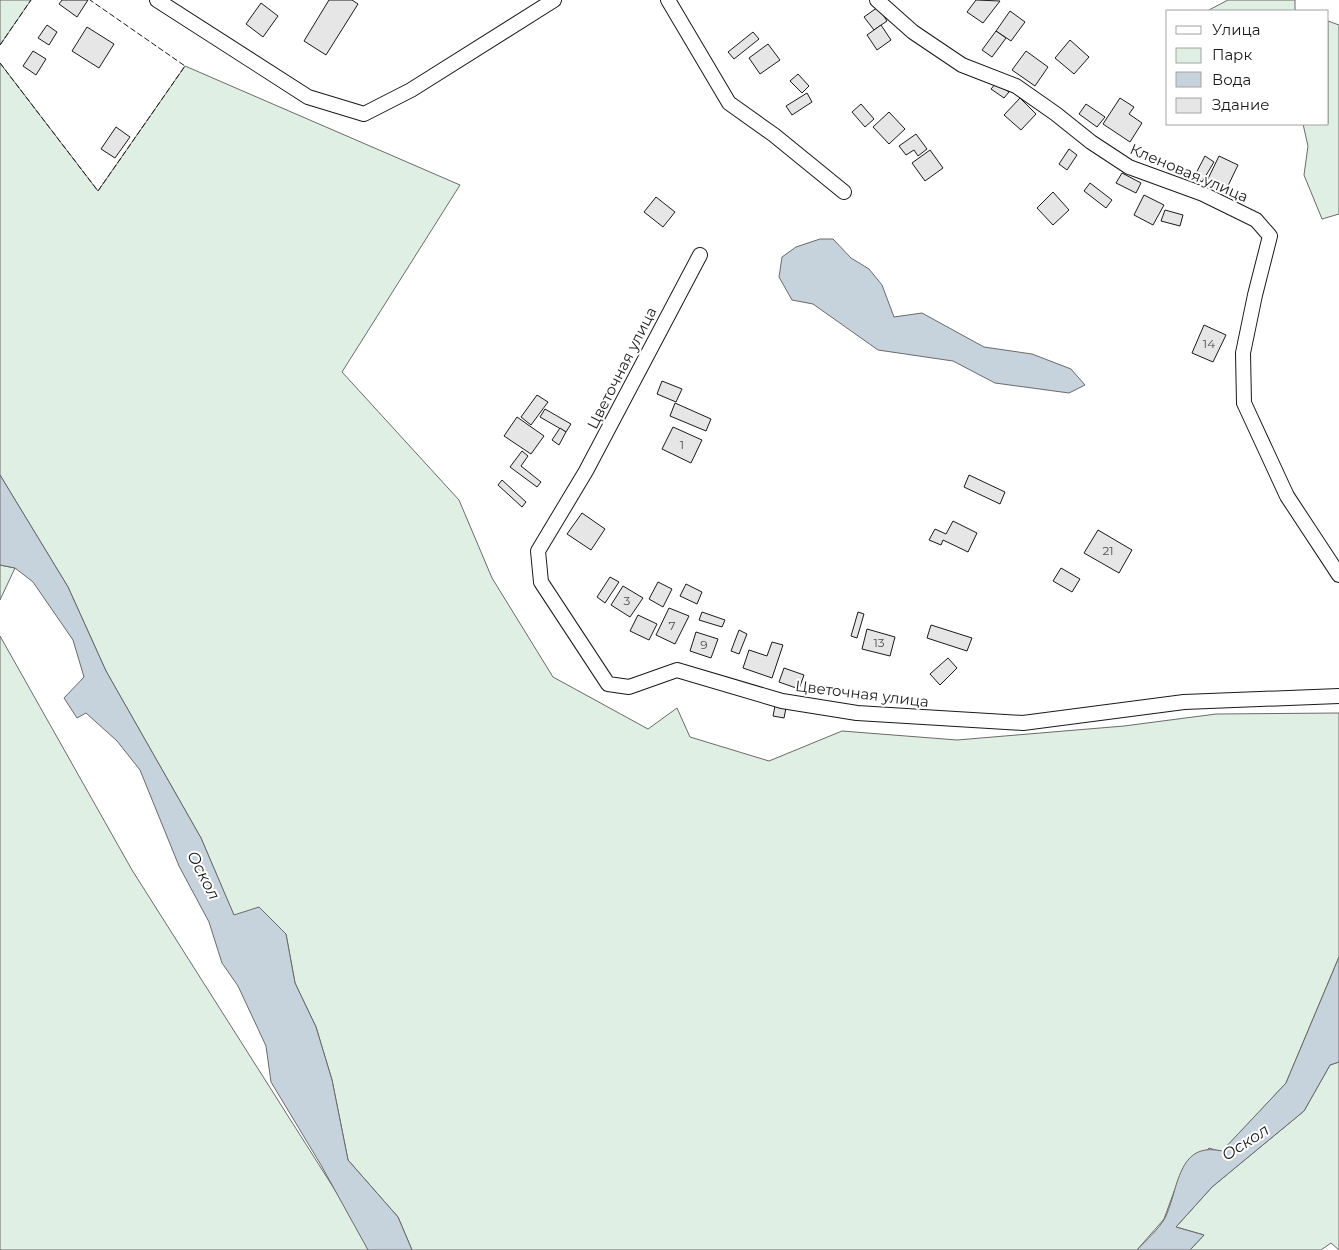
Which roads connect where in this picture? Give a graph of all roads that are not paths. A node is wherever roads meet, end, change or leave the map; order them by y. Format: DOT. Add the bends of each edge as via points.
graph roads {
  1 [pos="157,0"];
  2 [pos="554,0"];
  3 [pos="668,0"];
  4 [pos="877,0"];
  5 [pos="844,192"];
  6 [pos="700,255"];
  7 [pos="1339,575"];
  8 [pos="1339,696"];
  1 -- 2 [label="street" via="308,97 364,114 411,90"];
  3 -- 5 [label="street" via="729,103"];
  4 -- 7 [label="street, Кленовая улица" via="913,32 962,65 1016,86 1129,167 1203,194 1256,220 1270,236 1243,353 1244,403 1287,496"];
  6 -- 8 [label="street, Цветочная улица" via="586,471 538,551 541,582 608,684 629,686 677,670 782,701 857,713 1024,723 1184,702"];
}
